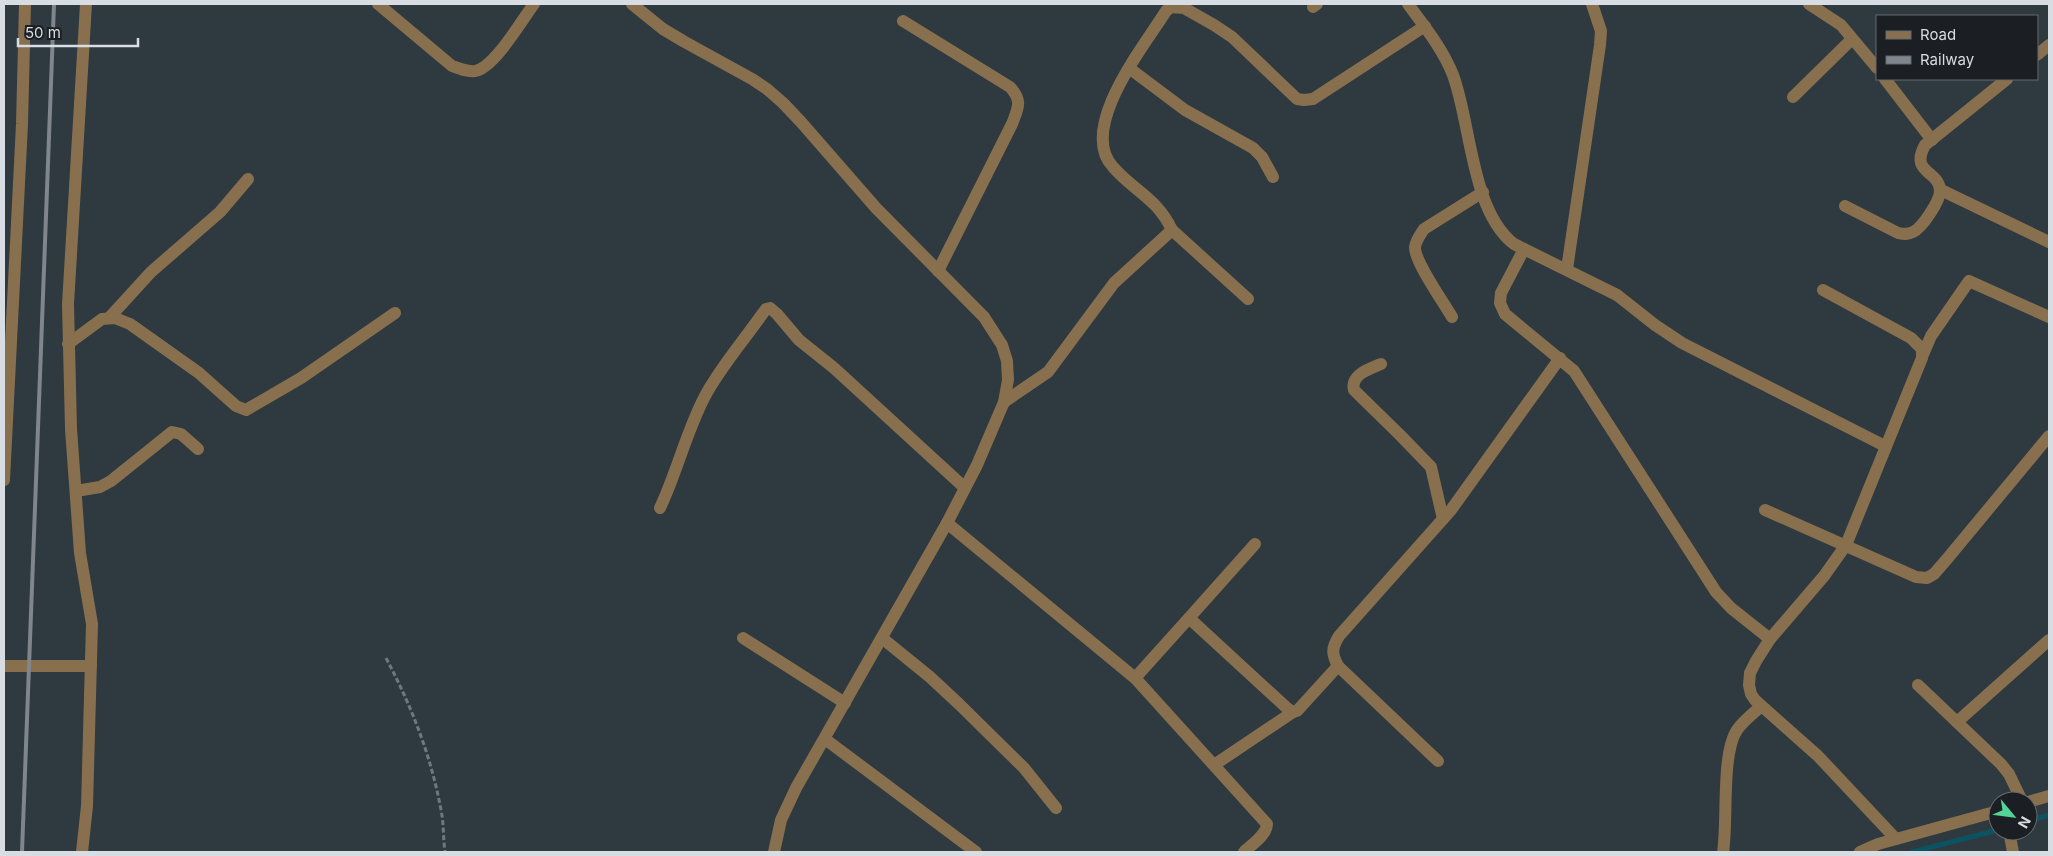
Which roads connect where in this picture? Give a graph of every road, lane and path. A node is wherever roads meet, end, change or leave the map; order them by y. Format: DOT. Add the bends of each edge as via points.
graph roads {
  1 [pos="25,4"];
  2 [pos="86,4"];
  3 [pos="378,4"];
  4 [pos="534,4"];
  5 [pos="632,4"];
  6 [pos="1408,4"];
  7 [pos="1592,4"];
  8 [pos="1809,4"];
  9 [pos="903,21"];
  10 [pos="1425,26"];
  11 [pos="1852,39"];
  12 [pos="2049,45"];
  13 [pos="2038,54"];
  14 [pos="1876,67"];
  15 [pos="1129,68"];
  16 [pos="1886,80"];
  17 [pos="2006,80"];
  18 [pos="1792,97"];
  19 [pos="1932,140"];
  20 [pos="1273,177"];
  21 [pos="248,179"];
  22 [pos="1941,190"];
  23 [pos="1483,192"];
  24 [pos="1845,206"];
  25 [pos="1172,230"];
  26 [pos="2049,242"];
  27 [pos="1524,248"];
  28 [pos="1566,269"];
  29 [pos="938,271"];
  30 [pos="1823,290"];
  31 [pos="1248,299"];
  32 [pos="9,303"];
  33 [pos="395,313"];
  34 [pos="1452,317"];
  35 [pos="2049,317"];
  36 [pos="109,318"];
  37 [pos="68,344"];
  38 [pos="8,350"];
  39 [pos="1560,358"];
  40 [pos="1922,358"];
  41 [pos="1380,364"];
  42 [pos="1004,402"];
  43 [pos="2049,436"];
  44 [pos="1885,446"];
  45 [pos="198,449"];
  46 [pos="4,480"];
  47 [pos="965,488"];
  48 [pos="76,491"];
  49 [pos="660,508"];
  50 [pos="1765,510"];
  51 [pos="1443,519"];
  52 [pos="947,523"];
  53 [pos="1255,544"];
  54 [pos="1846,545"];
  55 [pos="1190,618"];
  56 [pos="743,638"];
  57 [pos="882,638"];
  58 [pos="1770,639"];
  59 [pos="2049,640"];
  60 [pos="386,658"];
  61 [pos="4,666"];
  62 [pos="91,666"];
  63 [pos="1338,666"];
  64 [pos="1135,678"];
  65 [pos="1918,685"];
  66 [pos="845,703"];
  67 [pos="1761,706"];
  68 [pos="1293,712"];
  69 [pos="1958,722"];
  70 [pos="825,739"];
  71 [pos="1438,761"];
  72 [pos="1214,765"];
  73 [pos="2017,791"];
  74 [pos="1056,808"];
  75 [pos="1988,814"];
  76 [pos="1896,840"];
  77 [pos="82,852"];
  78 [pos="445,852"];
  79 [pos="774,852"];
  80 [pos="976,852"];
  81 [pos="1244,852"];
  82 [pos="1723,852"];
  83 [pos="1860,852"];
  1 -- 32 [label="street" via="25,57"];
  2 -- 37 [label="street"];
  3 -- 4 [label="street" via="452,66 477,71 492,61"];
  5 -- 29 [label="street" via="676,37 767,89"];
  6 -- 10 [label="street"];
  7 -- 28 [label="street" via="1601,32 1600,45"];
  8 -- 11 [label="street" via="1841,25"];
  9 -- 29 [label="street" via="1010,87 1017,95 1019,107"];
  10 -- 15 [label="street" via="1313,99 1297,99 1232,37 1184,8 1171,7 1166,12"];
  10 -- 23 [label="street" via="1453,75"];
  11 -- 14 [label="street"];
  11 -- 18 [label="street"];
  12 -- 13 [label="street"];
  15 -- 20 [label="street" via="1185,110 1253,148"];
  15 -- 25 [label="street" via="1110,105 1102,137 1104,151 1110,165 1159,207"];
  16 -- 19 [label="street"];
  17 -- 19 [label="street"];
  19 -- 22 [label="street" via="1925,145 1919,159"];
  21 -- 36 [label="street" via="220,212 151,272"];
  22 -- 24 [label="street" via="1925,221 1916,231 1907,234 1898,233"];
  22 -- 26 [label="street"];
  23 -- 27 [label="street" via="1498,228"];
  23 -- 34 [label="street" via="1424,230 1415,248 1418,259"];
  25 -- 31 [label="street"];
  25 -- 42 [label="street" via="1114,283 1048,372"];
  27 -- 28 [label="street"];
  27 -- 39 [label="street" via="1501,293 1500,303 1505,314"];
  28 -- 44 [label="street" via="1617,295 1682,343"];
  29 -- 42 [label="street" via="984,317 1002,345 1008,380"];
  30 -- 40 [label="street" via="1911,338 1922,349"];
  32 -- 38 [label="street"];
  33 -- 36 [label="street" via="301,378 246,410 236,406 150,337 130,324"];
  35 -- 40 [label="street" via="1969,281 1931,336"];
  36 -- 37 [label="street" via="91,326"];
  37 -- 48 [label="street"];
  38 -- 46 [label="street"];
  39 -- 51 [label="street" via="1468,489"];
  39 -- 58 [label="street" via="1574,371 1716,592"];
  40 -- 44 [label="street"];
  41 -- 51 [label="street" via="1360,375 1354,382 1354,390 1431,467"];
  42 -- 47 [label="street" via="992,435"];
  43 -- 54 [label="street" via="1947,559 1927,578"];
  44 -- 54 [label="street"];
  45 -- 48 [label="street" via="181,434 172,432 111,481 100,487"];
  47 -- 49 [label="street" via="799,340 770,308 763,313 705,397"];
  47 -- 52 [label="street"];
  48 -- 62 [label="street" via="80,552 92,624"];
  50 -- 54 [label="street"];
  51 -- 63 [label="street" via="1339,636 1332,654"];
  52 -- 57 [label="street"];
  52 -- 64 [label="street"];
  53 -- 55 [label="street"];
  54 -- 58 [label="street"];
  55 -- 64 [label="street"];
  55 -- 68 [label="street"];
  56 -- 66 [label="street"];
  57 -- 66 [label="street"];
  57 -- 74 [label="street" via="959,704 1024,768"];
  58 -- 67 [label="street" via="1750,674 1751,694"];
  59 -- 69 [label="street"];
  60 -- 78 [label="path" via="406,695 432,765 442,812"];
  61 -- 62 [label="street"];
  62 -- 77 [label="street" via="87,806"];
  63 -- 68 [label="street"];
  63 -- 71 [label="street"];
  64 -- 72 [label="street"];
  65 -- 69 [label="street"];
  66 -- 70 [label="street"];
  67 -- 76 [label="street" via="1818,756"];
  67 -- 82 [label="street" via="1741,725 1732,740"];
  68 -- 72 [label="street"];
  69 -- 73 [label="street" via="2001,764"];
  70 -- 79 [label="street" via="786,808"];
  70 -- 80 [label="street"];
  72 -- 81 [label="street" via="1266,824 1263,834"];
  75 -- 76 [label="street"];
  76 -- 83 [label="street"];
}
